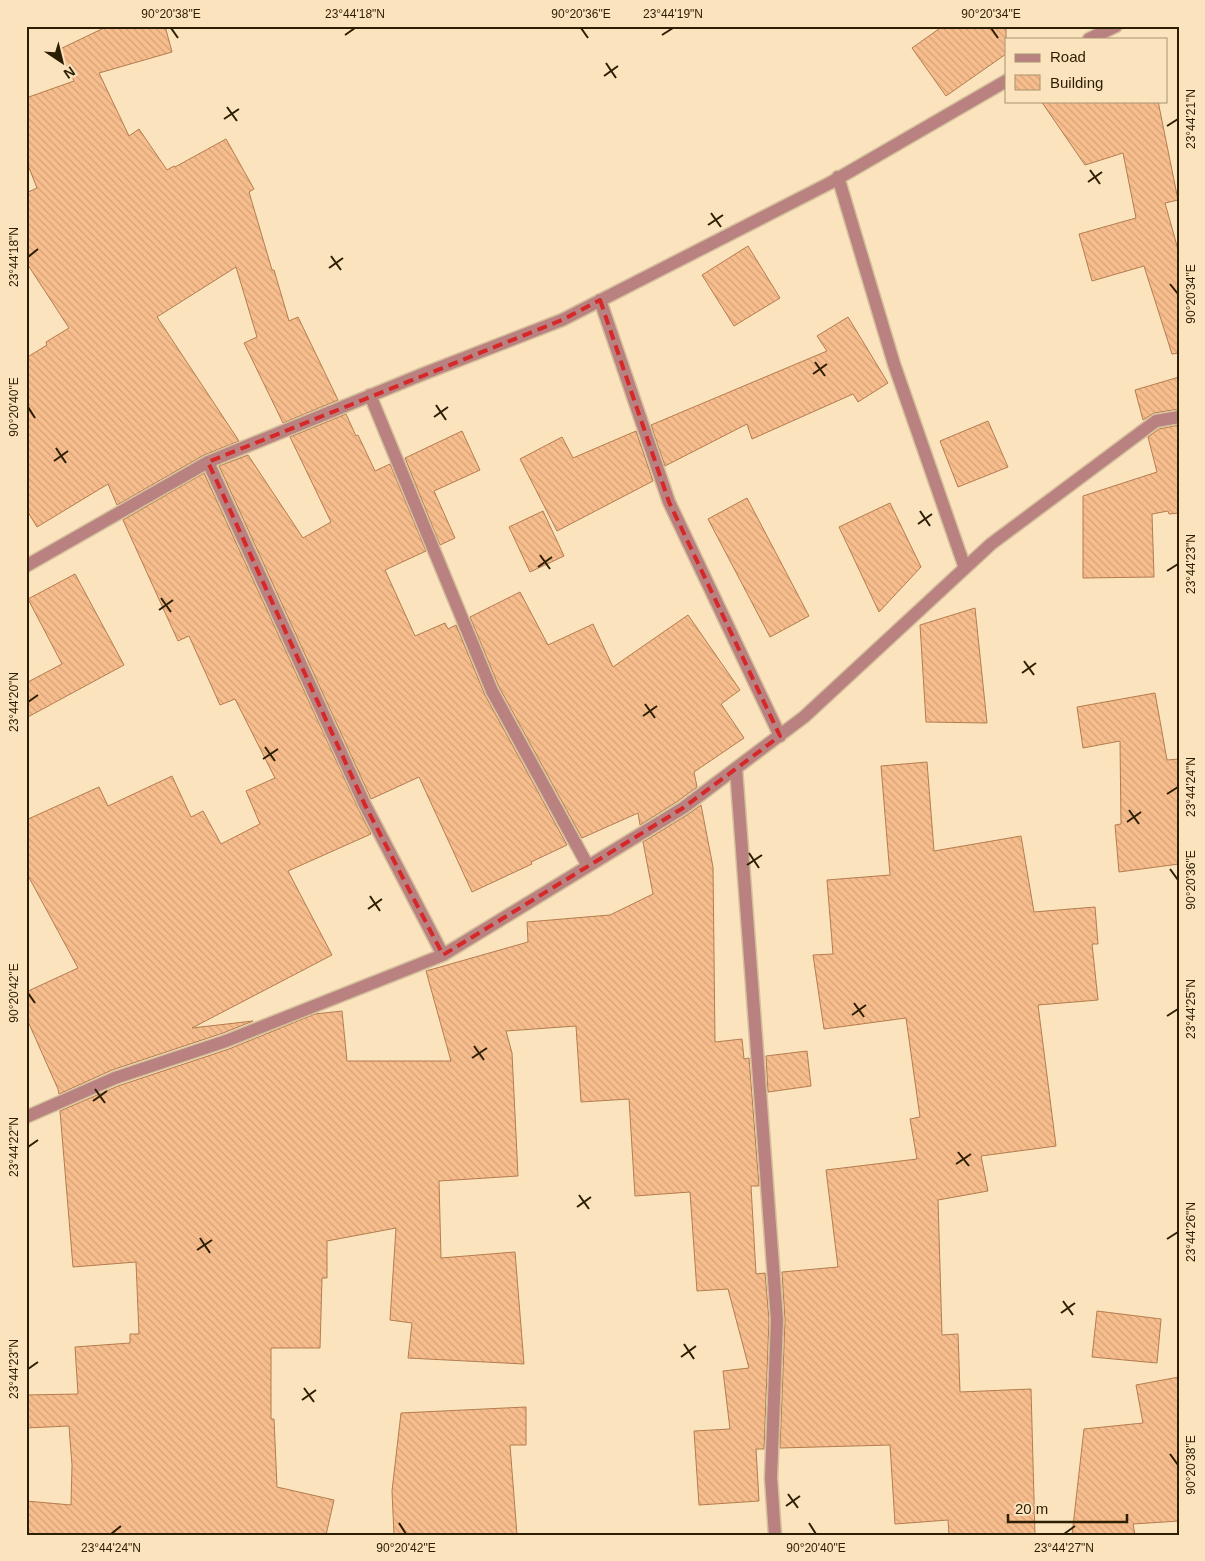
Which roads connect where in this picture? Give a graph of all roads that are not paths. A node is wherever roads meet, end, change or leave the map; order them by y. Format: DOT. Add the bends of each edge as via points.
graph roads {
  1 [pos="1116,26"];
  2 [pos="1091,38"];
  3 [pos="1005,82"];
  4 [pos="838,178"];
  5 [pos="600,300"];
  6 [pos="370,395"];
  7 [pos="1179,417"];
  8 [pos="208,462"];
  9 [pos="26,566"];
  10 [pos="965,568"];
  11 [pos="780,736"];
  12 [pos="736,769"];
  13 [pos="588,866"];
  14 [pos="443,955"];
  15 [pos="26,1117"];
  16 [pos="775,1535"];
  1 -- 2 [label="street"];
  3 -- 4 [label="street"];
  4 -- 5 [label="street"];
  4 -- 10 [label="street" via="894,364"];
  5 -- 6 [label="street" via="562,320"];
  5 -- 11 [label="street" via="670,502"];
  6 -- 8 [label="street"];
  6 -- 13 [label="street" via="492,691"];
  7 -- 10 [label="street" via="1156,421 991,544"];
  8 -- 9 [label="street"];
  8 -- 14 [label="street" via="365,805"];
  10 -- 11 [label="street"];
  11 -- 12 [label="street"];
  12 -- 13 [label="street" via="683,808"];
  12 -- 16 [label="street" via="777,1320 771,1478"];
  13 -- 14 [label="street"];
  14 -- 15 [label="street" via="226,1041 115,1078"];
}
